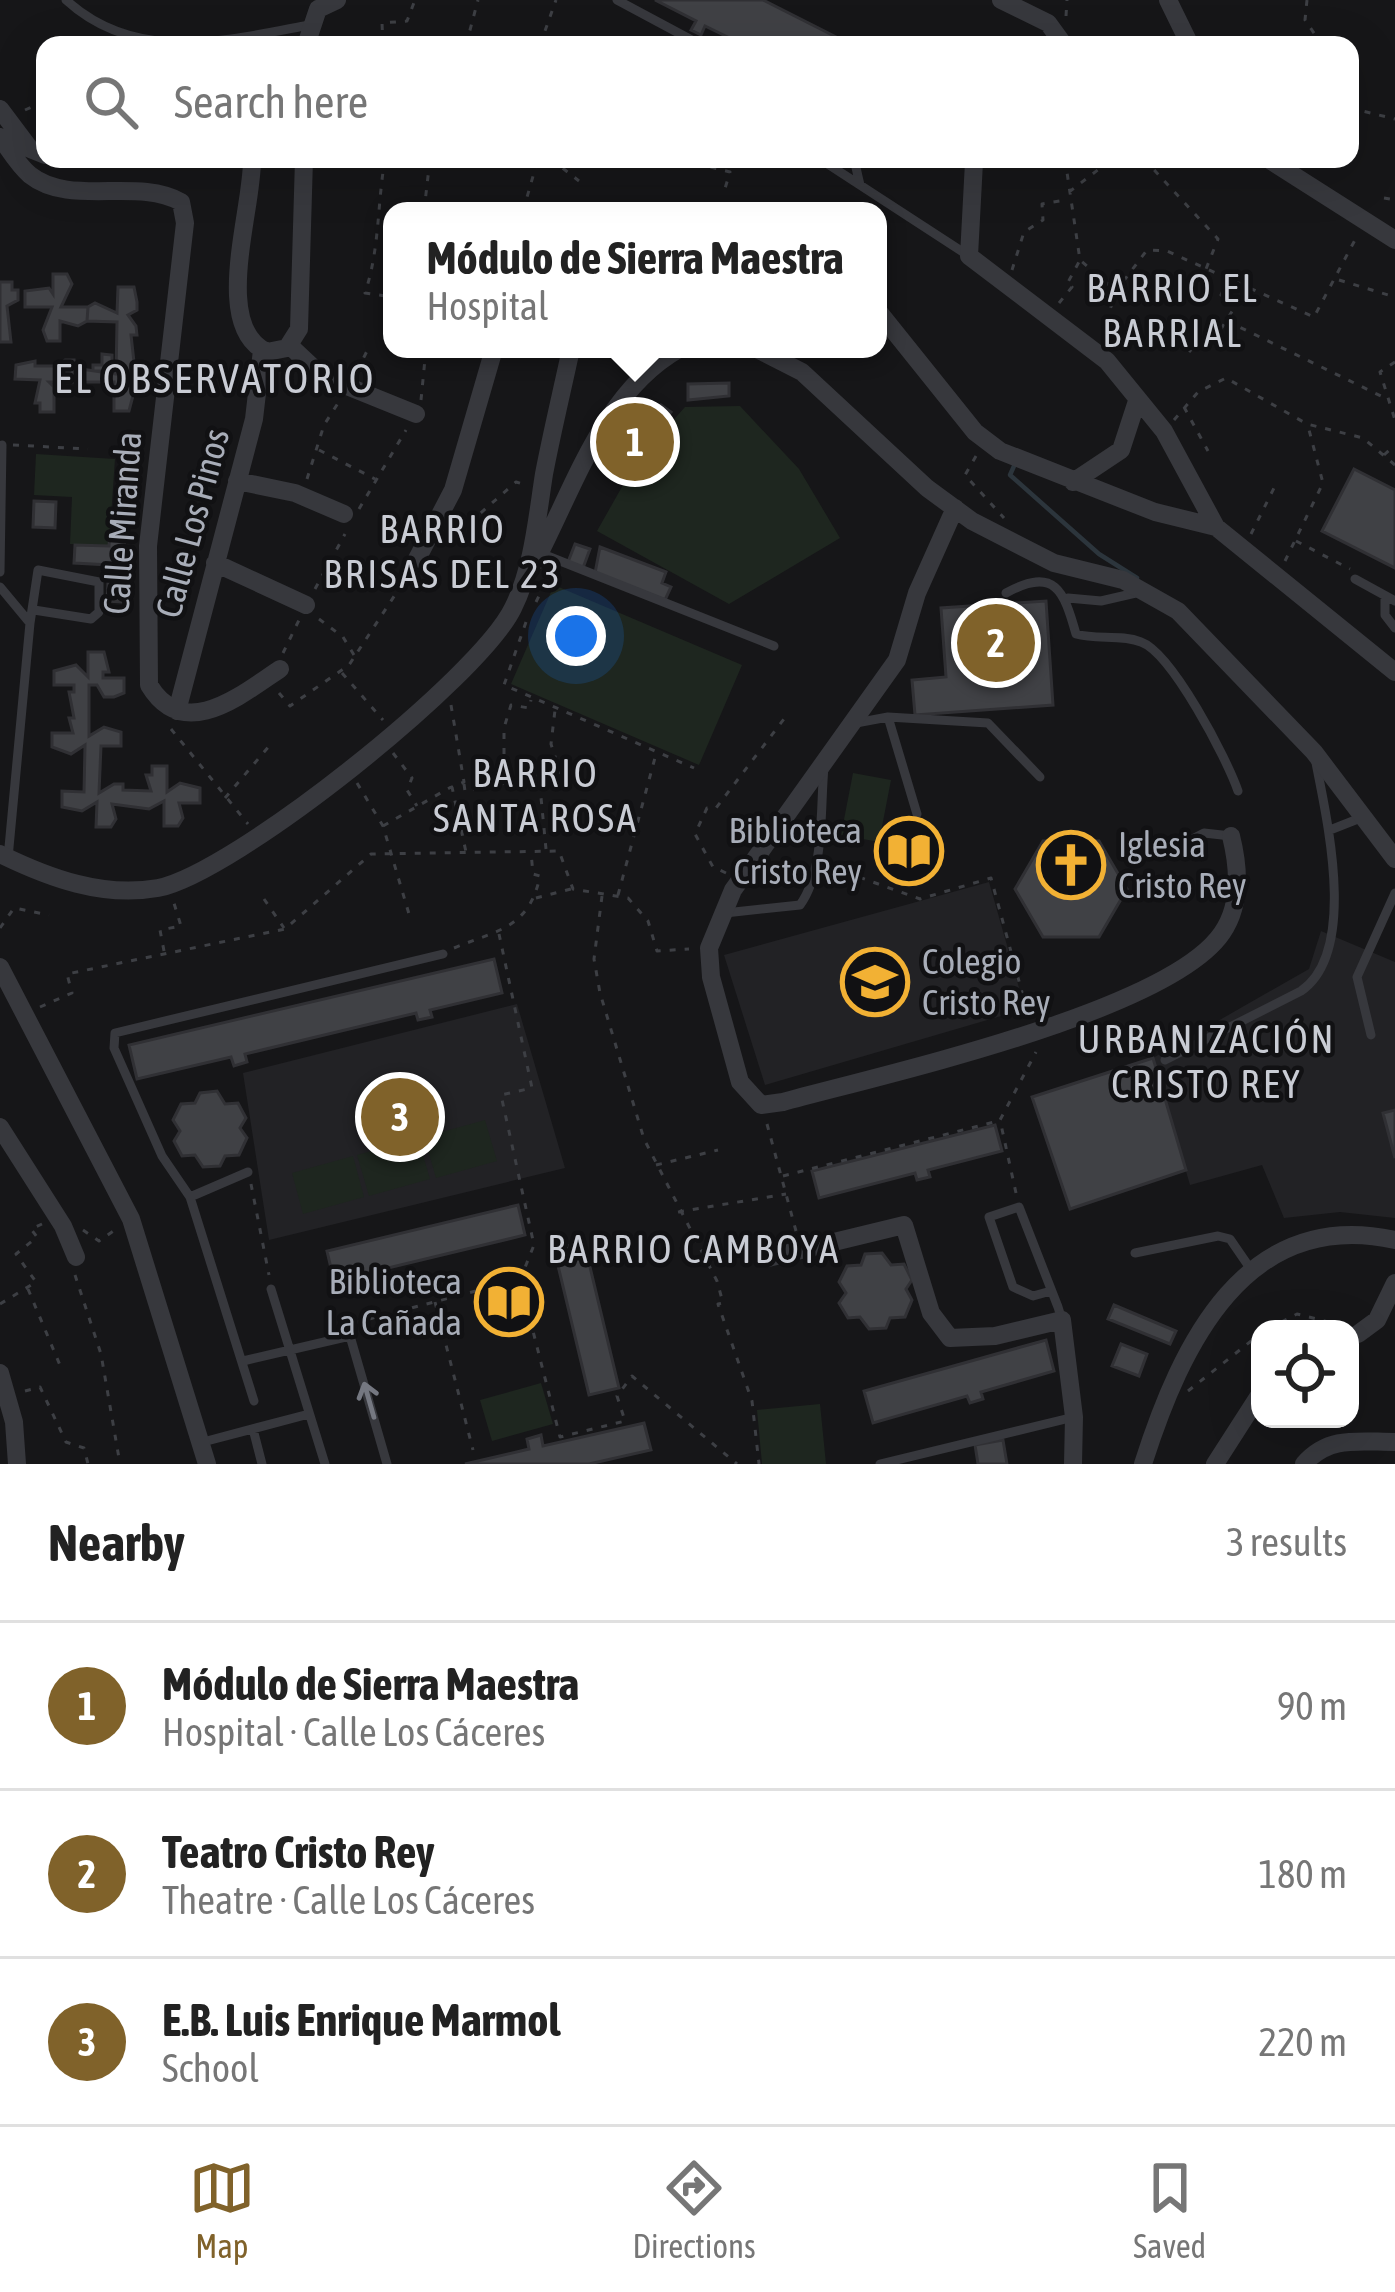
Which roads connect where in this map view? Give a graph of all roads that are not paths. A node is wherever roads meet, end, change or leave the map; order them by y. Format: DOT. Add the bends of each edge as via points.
graph roads {
  1 [pos="66,0"];
  2 [pos="338,0"];
  3 [pos="617,0"];
  4 [pos="1000,0"];
  5 [pos="1168,0"];
  6 [pos="308,35"];
  7 [pos="136,36"];
  8 [pos="683,36"];
  9 [pos="1057,36"];
  10 [pos="1186,36"];
  11 [pos="3,121"];
  12 [pos="36,151"];
  13 [pos="251,168"];
  14 [pos="304,168"];
  15 [pos="834,168"];
  16 [pos="856,168"];
  17 [pos="974,168"];
  18 [pos="1282,168"];
  19 [pos="860,185"];
  20 [pos="886,202"];
  21 [pos="887,203"];
  22 [pos="1395,240"];
  23 [pos="969,256"];
  24 [pos="887,322"];
  25 [pos="289,345"];
  26 [pos="262,350"];
  27 [pos="491,358"];
  28 [pos="569,358"];
  29 [pos="666,358"];
  30 [pos="775,358"];
  31 [pos="1137,401"];
  32 [pos="416,414"];
  33 [pos="2,445"];
  34 [pos="237,481"];
  35 [pos="1073,482"];
  36 [pos="955,508"];
  37 [pos="344,514"];
  38 [pos="1216,527"];
  39 [pos="548,557"];
  40 [pos="418,559"];
  41 [pos="215,563"];
  42 [pos="0,572"];
  43 [pos="1354,574"];
  44 [pos="0,587"];
  45 [pos="522,587"];
  46 [pos="1144,591"];
  47 [pos="1006,593"];
  48 [pos="1068,598"];
  49 [pos="1390,598"];
  50 [pos="306,607"];
  51 [pos="34,610"];
  52 [pos="30,623"];
  53 [pos="1395,628"];
  54 [pos="774,646"];
  55 [pos="280,669"];
  56 [pos="1395,672"];
  57 [pos="170,708"];
  58 [pos="888,717"];
  59 [pos="851,724"];
  60 [pos="1314,752"];
  61 [pos="825,761"];
  62 [pos="1040,777"];
  63 [pos="1238,790"];
  64 [pos="917,814"];
  65 [pos="1363,817"];
  66 [pos="1330,830"];
  67 [pos="1231,836"];
  68 [pos="1177,847"];
  69 [pos="4,856"];
  70 [pos="1395,859"];
  71 [pos="1395,893"];
  72 [pos="722,913"];
  73 [pos="442,954"];
  74 [pos="0,967"];
  75 [pos="1371,1035"];
  76 [pos="1165,1060"];
  77 [pos="0,1127"];
  78 [pos="248,1172"];
  79 [pos="190,1197"];
  80 [pos="1394,1239"];
  81 [pos="1135,1252"];
  82 [pos="76,1257"];
  83 [pos="768,1258"];
  84 [pos="1395,1263"];
  85 [pos="1252,1271"];
  86 [pos="1395,1282"];
  87 [pos="271,1288"];
  88 [pos="1052,1291"];
  89 [pos="1062,1320"];
  90 [pos="1395,1325"];
  91 [pos="1359,1329"];
  92 [pos="1359,1332"];
  93 [pos="290,1348"];
  94 [pos="243,1361"];
  95 [pos="0,1373"];
  96 [pos="254,1401"];
  97 [pos="1251,1408"];
  98 [pos="309,1414"];
  99 [pos="1074,1417"];
  100 [pos="253,1430"];
  101 [pos="203,1442"];
  102 [pos="1395,1442"];
  103 [pos="938,1449"];
  104 [pos="17,1464"];
  105 [pos="207,1464"];
  106 [pos="262,1464"];
  107 [pos="325,1464"];
  108 [pos="387,1464"];
  109 [pos="880,1464"];
  110 [pos="941,1464"];
  111 [pos="1073,1464"];
  112 [pos="1143,1464"];
  113 [pos="1215,1464"];
  114 [pos="1304,1464"];
  1 -- 7 [label="lane" via="100,27"];
  2 -- 6 [label="street" via="318,10"];
  3 -- 8 [label="lane"];
  4 -- 9 [label="street"];
  5 -- 10 [label="street"];
  11 -- 12 [label="street"];
  11 -- 57 [label="street, Calle Miranda" via="28,174 47,184 164,194 184,209 148,545 149,685"];
  13 -- 26 [label="street" via="236,300 243,329"];
  14 -- 25 [label="street" via="302,314"];
  15 -- 19 [label="lane"];
  16 -- 19 [label="lane"];
  17 -- 23 [label="street"];
  18 -- 22 [label="street"];
  19 -- 20 [label="lane"];
  21 -- 23 [label="lane"];
  23 -- 31 [label="street" via="1107,361"];
  24 -- 35 [label="street" via="986,440"];
  25 -- 26 [label="street"];
  25 -- 32 [label="street" via="322,376"];
  26 -- 34 [label="street, Calle Los Pinos"];
  27 -- 40 [label="street" via="453,490"];
  28 -- 45 [label="street"];
  29 -- 39 [label="street" via="609,419"];
  30 -- 36 [label="street" via="802,372"];
  31 -- 35 [label="street" via="1121,450"];
  31 -- 38 [label="street" via="1164,431"];
  33 -- 42 [label="lane"];
  34 -- 37 [label="street"];
  34 -- 41 [label="street, Calle Los Pinos"];
  35 -- 38 [label="street"];
  36 -- 46 [label="street" via="1010,543"];
  36 -- 59 [label="street" via="903,646"];
  38 -- 56 [label="street"];
  39 -- 45 [label="street"];
  39 -- 54 [label="lane"];
  41 -- 50 [label="street"];
  41 -- 57 [label="street, Calle Los Pinos"];
  43 -- 49 [label="lane"];
  44 -- 52 [label="lane"];
  45 -- 69 [label="street" via="499,632 390,738 194,876 100,889"];
  46 -- 48 [label="lane" via="1101,601"];
  46 -- 60 [label="street" via="1209,640"];
  47 -- 48 [label="lane" via="1042,581"];
  48 -- 63 [label="lane" via="1076,634 1140,641 1155,651"];
  49 -- 53 [label="lane" via="1385,615"];
  51 -- 51 [label="lane" via="38,570 99,582 92,619"];
  51 -- 52 [label="lane"];
  52 -- 69 [label="lane"];
  55 -- 57 [label="street" via="218,709"];
  58 -- 59 [label="lane"];
  58 -- 62 [label="lane" via="988,723"];
  58 -- 64 [label="lane"];
  59 -- 61 [label="street"];
  60 -- 65 [label="street"];
  60 -- 66 [label="lane"];
  61 -- 72 [label="street"];
  61 -- 72 [label="lane" via="815,861 800,905"];
  65 -- 66 [label="lane"];
  65 -- 70 [label="street"];
  66 -- 76 [label="lane" via="1337,877 1313,983"];
  67 -- 68 [label="lane" via="1204,833"];
  67 -- 72 [label="street" via="1234,909 1210,946 1143,991 1035,1039 761,1105 740,1082 711,977 709,948"];
  71 -- 75 [label="lane" via="1357,977"];
  73 -- 79 [label="lane" via="115,1033 162,1156"];
  74 -- 101 [label="street" via="131,1219"];
  77 -- 82 [label="street"];
  78 -- 79 [label="lane"];
  79 -- 94 [label="lane"];
  80 -- 84 [label="street"];
  80 -- 85 [label="street" via="1326,1235"];
  81 -- 85 [label="lane" via="1217,1236 1230,1239"];
  83 -- 89 [label="street" via="904,1225 931,1313 950,1338"];
  85 -- 112 [label="street" via="1197,1330"];
  86 -- 91 [label="street" via="1377,1320"];
  87 -- 93 [label="lane"];
  88 -- 88 [label="lane" via="1033,1296 1013,1287 989,1217 1019,1207"];
  88 -- 89 [label="lane"];
  89 -- 99 [label="street"];
  90 -- 92 [label="street"];
  93 -- 94 [label="lane"];
  93 -- 98 [label="lane"];
  108 -- 93 [label="lane, one-way" via="350,1336"];
  94 -- 96 [label="lane"];
  95 -- 104 [label="street"];
  97 -- 113 [label="street"];
  98 -- 100 [label="lane"];
  98 -- 107 [label="lane"];
  99 -- 103 [label="lane"];
  99 -- 111 [label="street"];
  100 -- 101 [label="lane"];
  100 -- 106 [label="lane"];
  101 -- 105 [label="street"];
  102 -- 114 [label="street" via="1323,1446"];
  103 -- 109 [label="lane"];
  103 -- 110 [label="lane"];
}
